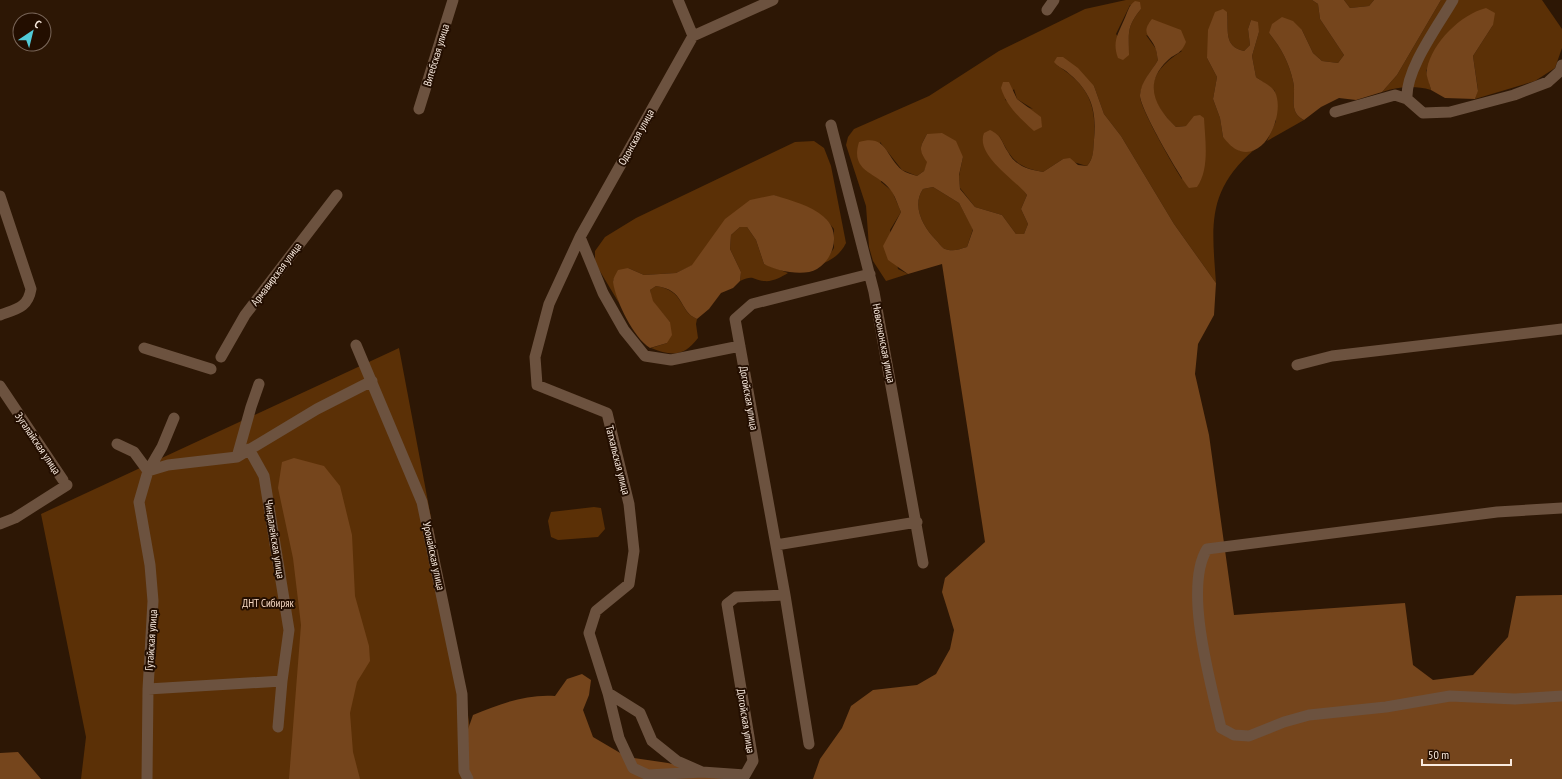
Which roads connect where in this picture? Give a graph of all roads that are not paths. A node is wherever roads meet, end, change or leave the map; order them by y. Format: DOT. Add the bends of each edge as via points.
graph roads {
  1 [pos="453,0"];
  2 [pos="678,0"];
  3 [pos="773,0"];
  4 [pos="1054,0"];
  5 [pos="1453,0"];
  6 [pos="1047,10"];
  7 [pos="693,36"];
  8 [pos="1562,65"];
  9 [pos="1407,99"];
  10 [pos="419,109"];
  11 [pos="1335,112"];
  12 [pos="831,125"];
  13 [pos="337,195"];
  14 [pos="0,196"];
  15 [pos="580,237"];
  16 [pos="870,274"];
  17 [pos="0,315"];
  18 [pos="1562,329"];
  19 [pos="356,345"];
  20 [pos="740,346"];
  21 [pos="144,348"];
  22 [pos="221,356"];
  23 [pos="1297,365"];
  24 [pos="211,369"];
  25 [pos="372,381"];
  26 [pos="259,384"];
  27 [pos="0,386"];
  28 [pos="174,418"];
  29 [pos="117,444"];
  30 [pos="249,449"];
  31 [pos="237,457"];
  32 [pos="148,471"];
  33 [pos="1562,508"];
  34 [pos="917,522"];
  35 [pos="0,524"];
  36 [pos="776,545"];
  37 [pos="923,563"];
  38 [pos="785,595"];
  39 [pos="282,681"];
  40 [pos="148,689"];
  41 [pos="608,693"];
  42 [pos="1562,696"];
  43 [pos="278,727"];
  44 [pos="809,744"];
  45 [pos="702,772"];
  46 [pos="147,779"];
  47 [pos="468,779"];
  1 -- 10 [label="street, Витебская улица"];
  2 -- 7 [label="street"];
  3 -- 7 [label="street"];
  4 -- 6 [label="street"];
  5 -- 9 [label="street" via="1413,70"];
  7 -- 15 [label="street, Одонская улица"];
  8 -- 9 [label="street" via="1560,71 1548,82 1514,95 1450,112 1423,113"];
  9 -- 11 [label="street" via="1395,95"];
  12 -- 16 [label="street, Новоононская улица"];
  13 -- 22 [label="street, Армавирская улица" via="245,315"];
  14 -- 17 [label="street" via="31,289 29,300 20,308"];
  15 -- 20 [label="street" via="607,299 624,330 645,356 671,360"];
  15 -- 41 [label="street, Татхальская улица" via="549,304 534,357 536,385 606,413 629,504 634,551 629,584 596,611 589,633"];
  16 -- 20 [label="street, Догойская улица" via="752,304 735,318"];
  16 -- 34 [label="street, Новоононская улица"];
  18 -- 23 [label="street" via="1332,356"];
  19 -- 25 [label="street, Уронайская улица"];
  20 -- 36 [label="street, Догойская улица"];
  21 -- 24 [label="street"];
  25 -- 30 [label="street"];
  25 -- 47 [label="street, Уронайская улица" via="422,502 462,694 464,771"];
  26 -- 31 [label="street"];
  27 -- 35 [label="street, Зугалайская улица" via="65,483 15,518"];
  28 -- 32 [label="street"];
  29 -- 32 [label="street" via="134,452"];
  30 -- 31 [label="street"];
  30 -- 39 [label="street, Чиндалейская улица" via="264,476 289,630"];
  31 -- 32 [label="street" via="168,465"];
  32 -- 40 [label="street, Гутайская улица" via="139,502 150,565 153,601"];
  33 -- 42 [label="street" via="1497,512 1207,548 1201,557 1196,603 1204,656 1221,728 1234,735 1249,736 1309,715 1386,708 1450,696 1515,699"];
  34 -- 36 [label="street"];
  34 -- 37 [label="street, Новоононская улица"];
  36 -- 38 [label="street, Догойская улица"];
  38 -- 44 [label="street, Догойская улица"];
  38 -- 45 [label="street, Догойская улица" via="736,597 727,604 753,761 745,775"];
  39 -- 40 [label="street"];
  39 -- 43 [label="street, Чиндалейская улица"];
  40 -- 46 [label="street, Гутайская улица"];
  41 -- 45 [label="street, Догойская улица" via="640,713 652,741 677,761"];
  41 -- 45 [label="street" via="619,738 633,768 648,775"];
}
